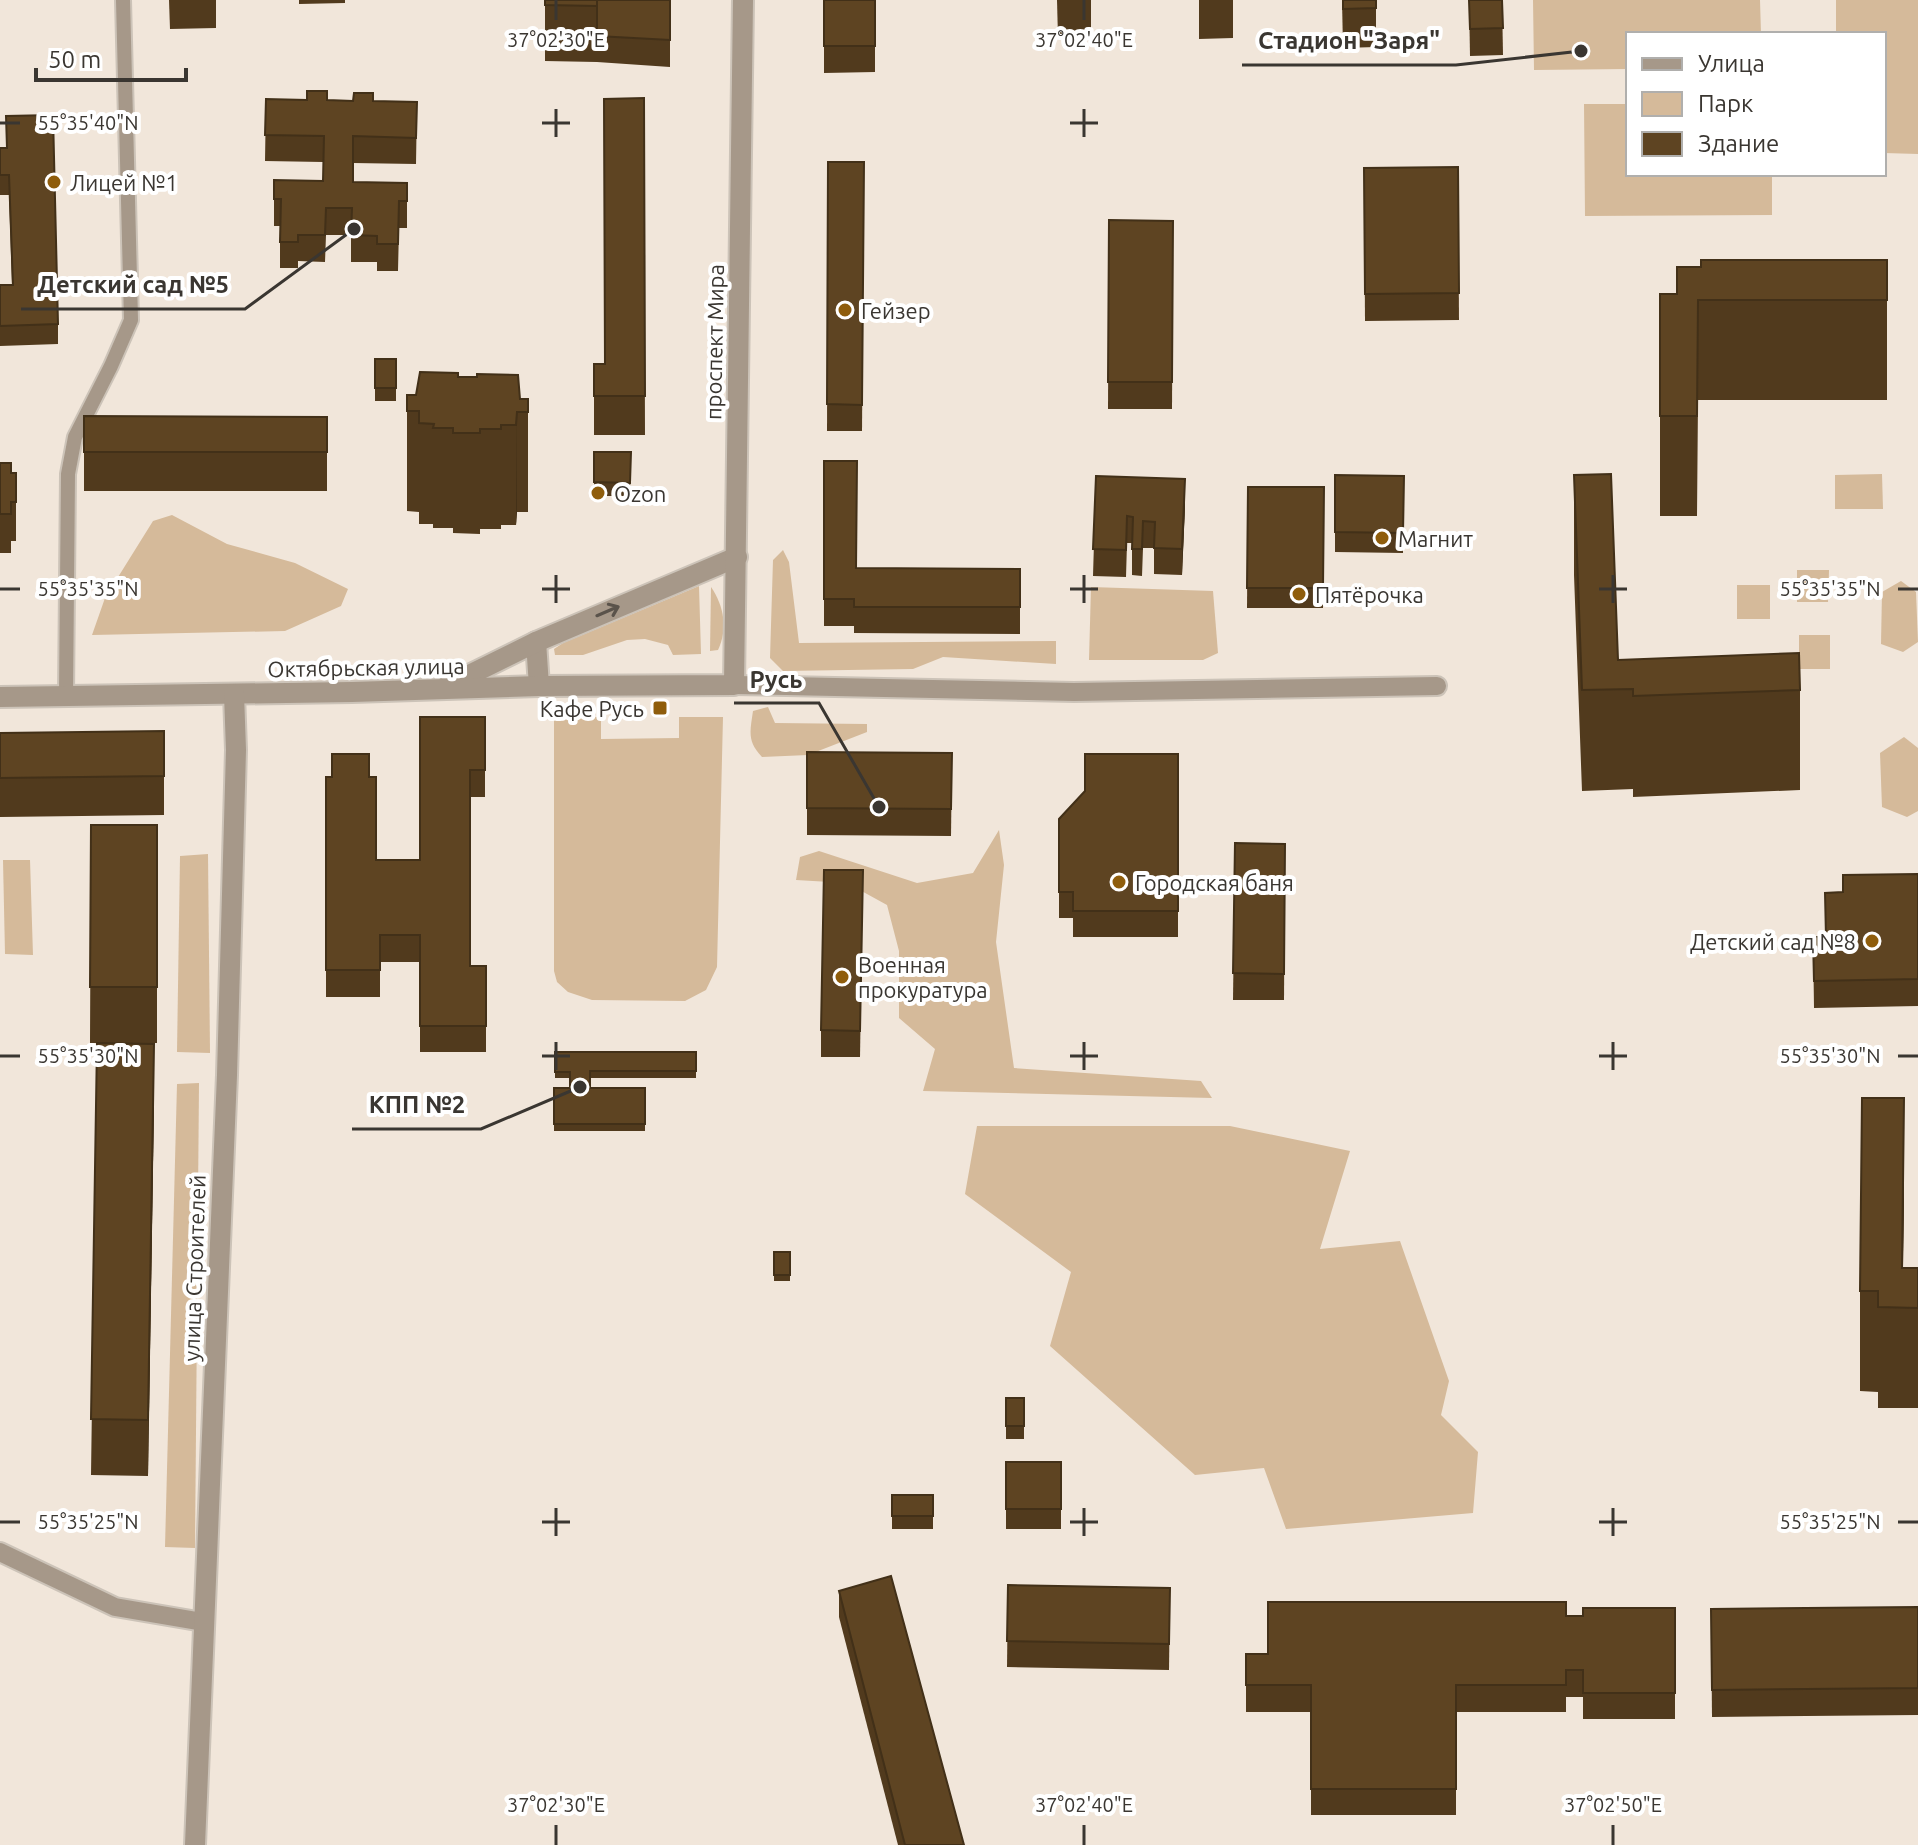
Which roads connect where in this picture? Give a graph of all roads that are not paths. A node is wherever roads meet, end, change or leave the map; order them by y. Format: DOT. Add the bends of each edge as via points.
graph roads {
  1 [pos="123,0"];
  2 [pos="743,0"];
  3 [pos="737,557"];
  4 [pos="536,642"];
  5 [pos="734,685"];
  6 [pos="539,686"];
  7 [pos="1437,686"];
  8 [pos="440,690"];
  9 [pos="234,694"];
  10 [pos="0,697"];
  11 [pos="66,697"];
  12 [pos="0,1552"];
  13 [pos="203,1622"];
  14 [pos="195,1845"];
  1 -- 11 [label="street" via="131,320 75,437 68,474"];
  2 -- 3 [label="street, проспект Мира"];
  4 -- 3 [label="street, one-way"];
  3 -- 5 [label="street, проспект Мира"];
  4 -- 6 [label="street"];
  4 -- 8 [label="street"];
  5 -- 6 [label="street, Октябрьская улица"];
  5 -- 7 [label="street" via="1074,692"];
  6 -- 8 [label="street, Октябрьская улица"];
  8 -- 9 [label="street, Октябрьская улица"];
  9 -- 11 [label="street, Октябрьская улица"];
  9 -- 13 [label="street, улица Строителей" via="227,1075"];
  10 -- 11 [label="street, Октябрьская улица"];
  12 -- 13 [label="street" via="115,1607"];
  13 -- 14 [label="street, улица Строителей"];
}
